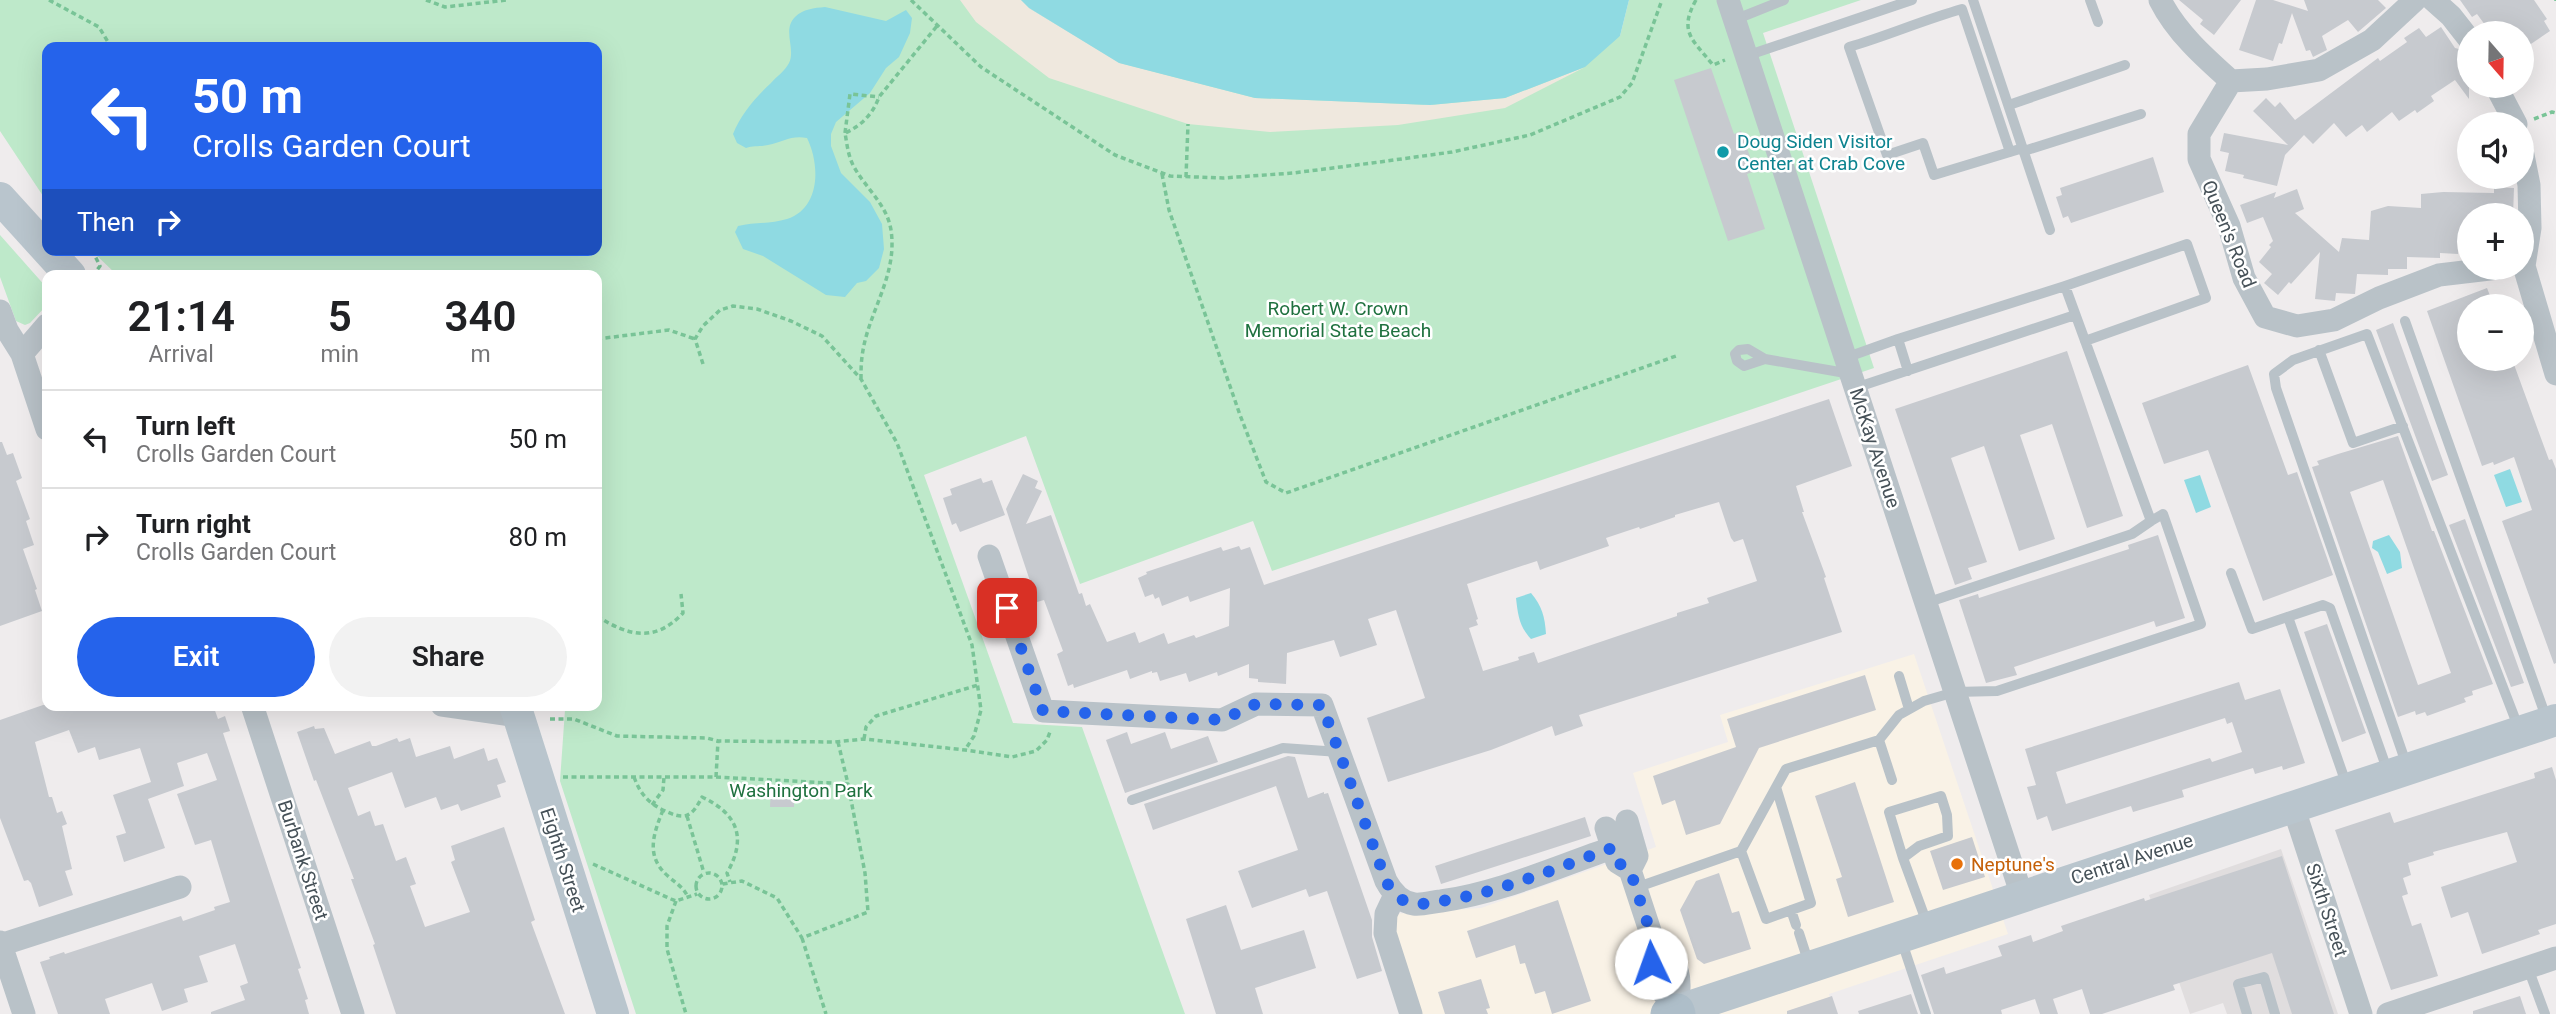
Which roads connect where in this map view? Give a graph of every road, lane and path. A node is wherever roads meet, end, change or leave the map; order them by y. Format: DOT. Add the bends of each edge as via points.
graph roads {
  1 [pos="49,0"];
  2 [pos="426,0"];
  3 [pos="507,0"];
  4 [pos="911,0"];
  5 [pos="1662,0"];
  6 [pos="1696,0"];
  7 [pos="1784,0"];
  8 [pos="1912,0"];
  9 [pos="1973,0"];
  10 [pos="2090,0"];
  11 [pos="2160,0"];
  12 [pos="2414,0"];
  13 [pos="2433,0"];
  14 [pos="1731,10"];
  15 [pos="2098,22"];
  16 [pos="2457,24"];
  17 [pos="937,26"];
  18 [pos="108,42"];
  19 [pos="1745,54"];
  20 [pos="2125,65"];
  21 [pos="2231,80"];
  22 [pos="879,97"];
  23 [pos="2009,105"];
  24 [pos="2556,107"];
  25 [pos="2554,112"];
  26 [pos="2141,114"];
  27 [pos="2534,118"];
  28 [pos="1188,124"];
  29 [pos="845,133"];
  30 [pos="2023,150"];
  31 [pos="2010,152"];
  32 [pos="1162,174"];
  33 [pos="1186,177"];
  34 [pos="0,198"];
  35 [pos="2050,230"];
  36 [pos="42,244"];
  37 [pos="53,256"];
  38 [pos="65,270"];
  39 [pos="2457,273"];
  40 [pos="2527,280"];
  41 [pos="2065,286"];
  42 [pos="0,311"];
  43 [pos="2075,315"];
  44 [pos="2404,321"];
  45 [pos="42,331"];
  46 [pos="602,338"];
  47 [pos="695,339"];
  48 [pos="1898,339"];
  49 [pos="2085,341"];
  50 [pos="2319,350"];
  51 [pos="22,354"];
  52 [pos="1676,356"];
  53 [pos="1765,359"];
  54 [pos="703,365"];
  55 [pos="1908,371"];
  56 [pos="1851,373"];
  57 [pos="2556,373"];
  58 [pos="861,379"];
  59 [pos="42,414"];
  60 [pos="2403,426"];
  61 [pos="2151,521"];
  62 [pos="989,556"];
  63 [pos="2231,573"];
  64 [pos="681,594"];
  65 [pos="1926,603"];
  66 [pos="2288,617"];
  67 [pos="602,619"];
  68 [pos="1899,676"];
  69 [pos="978,685"];
  70 [pos="1955,692"];
  71 [pos="1909,709"];
  72 [pos="254,711"];
  73 [pos="517,711"];
  74 [pos="1053,711"];
  75 [pos="550,719"];
  76 [pos="2541,725"];
  77 [pos="864,739"];
  78 [pos="1879,740"];
  79 [pos="718,741"];
  80 [pos="838,742"];
  81 [pos="965,750"];
  82 [pos="1339,752"];
  83 [pos="2398,772"];
  84 [pos="634,776"];
  85 [pos="664,777"];
  86 [pos="716,777"];
  87 [pos="557,779"];
  88 [pos="1892,780"];
  89 [pos="848,784"];
  90 [pos="1776,787"];
  91 [pos="2347,788"];
  92 [pos="1132,800"];
  93 [pos="652,805"];
  94 [pos="2293,806"];
  95 [pos="663,810"];
  96 [pos="687,816"];
  97 [pos="1615,833"];
  98 [pos="1741,851"];
  99 [pos="1903,858"];
  100 [pos="566,870"];
  101 [pos="704,873"];
  102 [pos="1633,879"];
  103 [pos="730,882"];
  104 [pos="722,884"];
  105 [pos="180,887"];
  106 [pos="697,894"];
  107 [pos="1395,894"];
  108 [pos="2022,896"];
  109 [pos="688,897"];
  110 [pos="676,901"];
  111 [pos="1791,910"];
  112 [pos="1914,931"];
  113 [pos="802,938"];
  114 [pos="0,944"];
  115 [pos="2556,958"];
  116 [pos="1810,967"];
  117 [pos="2528,968"];
  118 [pos="1674,1013"];
  119 [pos="24,1014"];
  120 [pos="353,1014"];
  121 [pos="613,1014"];
  122 [pos="686,1014"];
  123 [pos="826,1014"];
  124 [pos="1411,1014"];
  125 [pos="1926,1014"];
  126 [pos="2246,1014"];
  127 [pos="2275,1014"];
  128 [pos="2361,1014"];
  129 [pos="2388,1014"];
  130 [pos="2545,1014"];
  1 -- 18 [label="path" via="99,27"];
  2 -- 3 [label="path" via="445,7"];
  4 -- 17 [label="path"];
  5 -- 33 [label="path" via="1632,83 1620,97 1530,135 1452,152 1293,173"];
  6 -- 19 [label="path" via="1687,16 1689,35 1713,65"];
  7 -- 14 [label="lane"];
  8 -- 19 [label="lane"];
  9 -- 23 [label="lane"];
  10 -- 15 [label="lane"];
  11 -- 21 [label="street" via="2200,53"];
  12 -- 21 [label="street" via="2372,40 2319,70"];
  13 -- 16 [label="street"];
  14 -- 19 [label="street, McKay Avenue"];
  17 -- 22 [label="path"];
  17 -- 32 [label="path" via="981,67 1064,122 1115,155"];
  19 -- 56 [label="street, McKay Avenue"];
  20 -- 23 [label="lane"];
  21 -- 39 [label="street, Queen's Road" via="2199,134 2199,159 2229,226 2244,278 2265,317 2297,326 2333,320 2439,275"];
  22 -- 29 [label="path" via="866,120"];
  22 -- 29 [label="path" via="850,94"];
  23 -- 30 [label="lane"];
  24 -- 25 [label="path"];
  25 -- 27 [label="path"];
  26 -- 30 [label="lane"];
  28 -- 33 [label="path"];
  29 -- 58 [label="path" via="853,165 887,215 891,230 887,281 862,355"];
  30 -- 31 [label="lane"];
  30 -- 35 [label="lane"];
  31 -- 31 [label="lane" via="1962,9 1849,47 1887,155 1923,143 1934,175"];
  32 -- 33 [label="path"];
  32 -- 52 [label="path" via="1169,210 1266,482 1286,493"];
  34 -- 36 [label="street"];
  37 -- 38 [label="street"];
  40 -- 57 [label="street"];
  41 -- 43 [label="lane"];
  41 -- 48 [label="lane"];
  41 -- 49 [label="lane" via="2188,244 2206,298"];
  42 -- 51 [label="street"];
  43 -- 49 [label="lane"];
  43 -- 55 [label="lane"];
  44 -- 76 [label="lane"];
  45 -- 51 [label="street"];
  46 -- 47 [label="path" via="669,330"];
  47 -- 54 [label="path"];
  47 -- 58 [label="path" via="720,310 733,306 757,309 822,336"];
  48 -- 55 [label="lane"];
  48 -- 56 [label="lane"];
  49 -- 61 [label="lane"];
  50 -- 60 [label="lane" via="2367,334"];
  50 -- 60 [label="lane" via="2353,443"];
  50 -- 83 [label="lane" via="2274,374 2276,388"];
  51 -- 59 [label="street"];
  53 -- 56 [label="lane"];
  55 -- 56 [label="lane"];
  56 -- 65 [label="street, McKay Avenue"];
  58 -- 69 [label="path" via="897,443 972,645"];
  60 -- 76 [label="lane"];
  61 -- 65 [label="lane" via="2132,534"];
  61 -- 70 [label="lane" via="2163,514 2200,624 1997,691"];
  62 -- 74 [label="street" via="1043,711"];
  63 -- 66 [label="lane" via="2252,629"];
  64 -- 67 [label="path" via="682,612 673,623 650,633 615,627"];
  65 -- 70 [label="street, McKay Avenue"];
  66 -- 83 [label="lane" via="2323,605 2330,608"];
  66 -- 91 [label="lane"];
  68 -- 71 [label="lane"];
  69 -- 77 [label="path" via="876,716 866,727"];
  69 -- 81 [label="path" via="981,710"];
  70 -- 71 [label="lane"];
  70 -- 108 [label="street, McKay Avenue"];
  71 -- 78 [label="lane"];
  72 -- 120 [label="street, Burbank Street"];
  73 -- 100 [label="street, Eighth Street"];
  74 -- 81 [label="path" via="1047,740 1036,751 1012,757"];
  74 -- 82 [label="street" via="1222,720 1256,704 1322,705"];
  75 -- 79 [label="path" via="574,719 617,736"];
  76 -- 83 [label="street, Central Avenue"];
  77 -- 80 [label="path"];
  77 -- 81 [label="path"];
  78 -- 88 [label="lane"];
  78 -- 90 [label="lane" via="1786,769"];
  79 -- 80 [label="path"];
  79 -- 86 [label="path"];
  80 -- 89 [label="path"];
  82 -- 92 [label="lane" via="1283,748"];
  82 -- 107 [label="street" via="1386,881"];
  83 -- 91 [label="street, Central Avenue"];
  84 -- 85 [label="path"];
  84 -- 87 [label="path"];
  84 -- 93 [label="path"];
  85 -- 86 [label="path"];
  85 -- 93 [label="path" via="663,790"];
  86 -- 89 [label="path"];
  89 -- 113 [label="path" via="868,912"];
  90 -- 98 [label="lane"];
  90 -- 111 [label="lane" via="1811,902"];
  91 -- 94 [label="street, Central Avenue"];
  93 -- 95 [label="path"];
  94 -- 108 [label="street, Central Avenue"];
  94 -- 128 [label="street, Sixth Street"];
  95 -- 96 [label="path"];
  95 -- 109 [label="path" via="652,850 661,870 684,888"];
  96 -- 101 [label="path"];
  96 -- 103 [label="path" via="702,797 719,805 733,821 738,836 727,873"];
  97 -- 102 [label="street" via="1617,862"];
  97 -- 102 [label="street" via="1637,856"];
  97 -- 107 [label="street" via="1483,893 1412,904"];
  98 -- 102 [label="lane"];
  98 -- 111 [label="lane" via="1766,919"];
  99 -- 99 [label="lane" via="1889,812 1941,796 1948,836 1919,846"];
  99 -- 112 [label="lane"];
  100 -- 110 [label="path" via="592,864"];
  100 -- 121 [label="street, Eighth Street"];
  101 -- 104 [label="path" via="719,877"];
  101 -- 106 [label="path" via="695,886"];
  102 -- 118 [label="street" via="1655,946 1651,963"];
  103 -- 104 [label="path"];
  103 -- 113 [label="path" via="742,881 777,898"];
  104 -- 106 [label="path" via="716,898"];
  105 -- 114 [label="street"];
  106 -- 109 [label="path"];
  107 -- 124 [label="street" via="1386,914 1385,933"];
  108 -- 112 [label="street, Central Avenue"];
  109 -- 110 [label="path"];
  110 -- 122 [label="path" via="667,926 667,949"];
  111 -- 116 [label="lane"];
  112 -- 116 [label="street, Central Avenue"];
  112 -- 125 [label="lane"];
  113 -- 123 [label="path"];
  114 -- 119 [label="street"];
  115 -- 117 [label="street"];
  116 -- 118 [label="street, Central Avenue"];
  117 -- 129 [label="street"];
  117 -- 130 [label="lane"];
  126 -- 127 [label="lane" via="2238,984 2264,976"];
}
